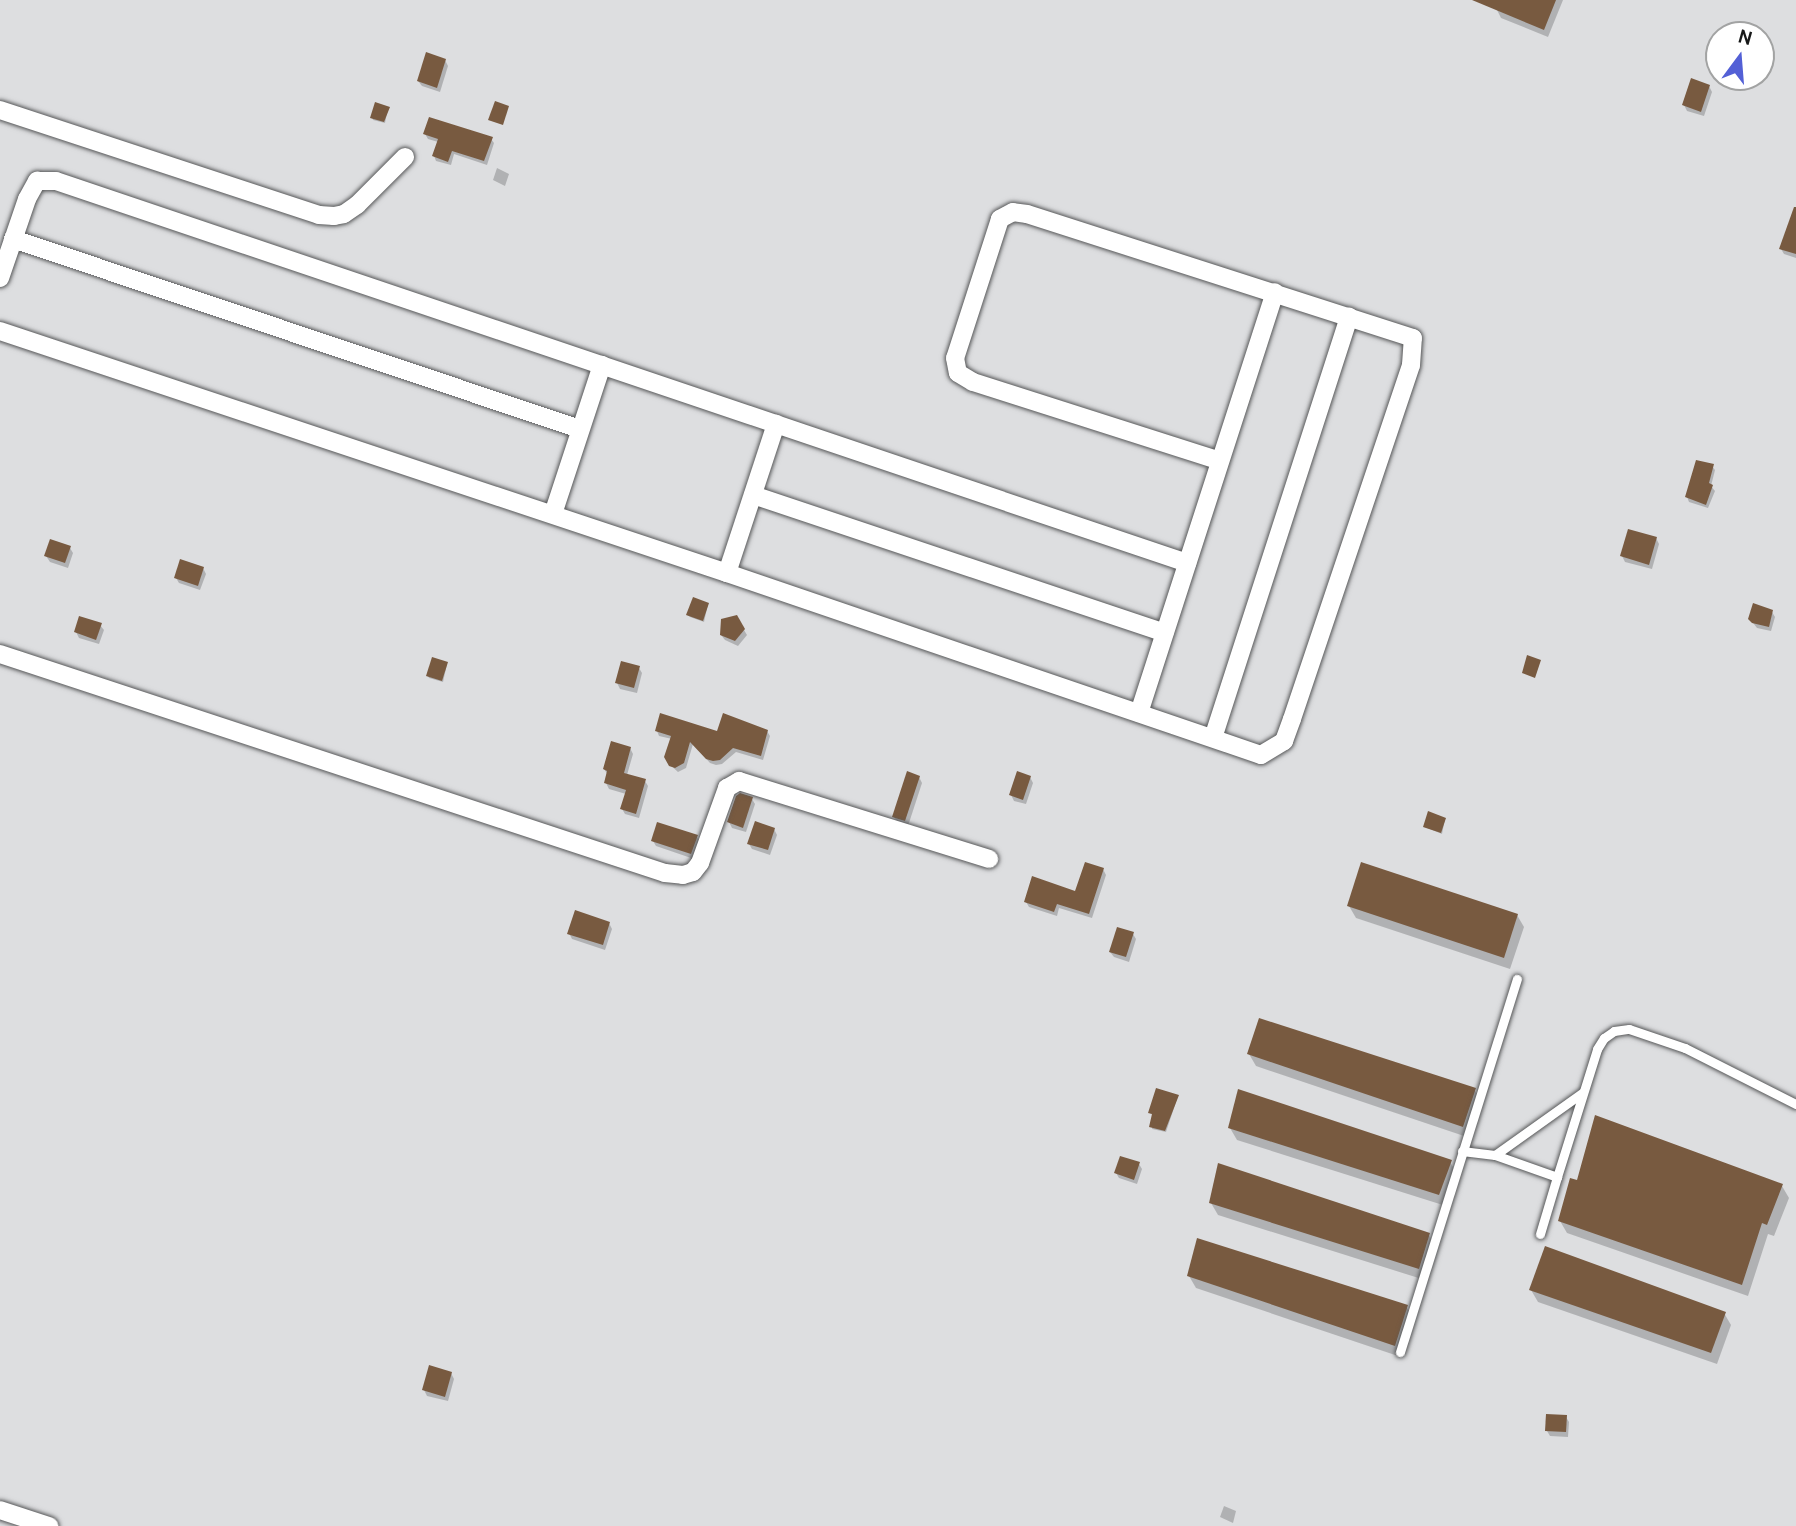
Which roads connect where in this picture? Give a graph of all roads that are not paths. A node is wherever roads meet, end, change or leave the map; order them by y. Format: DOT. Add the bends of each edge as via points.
graph roads {
  1 [pos="0,110"];
  2 [pos="405,157"];
  3 [pos="13,239"];
  4 [pos="0,278"];
  5 [pos="1275,292"];
  6 [pos="1349,316"];
  7 [pos="0,331"];
  8 [pos="602,365"];
  9 [pos="776,424"];
  10 [pos="580,429"];
  11 [pos="1220,461"];
  12 [pos="753,495"];
  13 [pos="553,514"];
  14 [pos="1187,563"];
  15 [pos="727,573"];
  16 [pos="1165,633"];
  17 [pos="0,653"];
  18 [pos="1139,713"];
  19 [pos="1213,738"];
  20 [pos="989,859"];
  21 [pos="1517,979"];
  22 [pos="1582,1093"];
  23 [pos="1796,1104"];
  24 [pos="1462,1151"];
  25 [pos="1495,1155"];
  26 [pos="1557,1177"];
  27 [pos="1540,1234"];
  28 [pos="1400,1352"];
  29 [pos="0,1510"];
  30 [pos="49,1526"];
  1 -- 2 [label="street" via="319,215 344,214"];
  3 -- 4 [label="street"];
  3 -- 8 [label="street" via="37,181 56,180"];
  3 -- 10 [label="street"];
  5 -- 6 [label="street"];
  5 -- 11 [label="street"];
  5 -- 11 [label="street" via="1013,212 1000,219 968,316 955,358 962,377"];
  6 -- 19 [label="street"];
  6 -- 19 [label="street" via="1413,338 1411,365 1284,741 1261,755"];
  7 -- 13 [label="street"];
  8 -- 9 [label="street"];
  8 -- 10 [label="street"];
  9 -- 12 [label="street"];
  9 -- 14 [label="street"];
  10 -- 13 [label="street"];
  11 -- 14 [label="street"];
  12 -- 15 [label="street"];
  12 -- 16 [label="street"];
  13 -- 15 [label="street"];
  14 -- 16 [label="street"];
  15 -- 18 [label="street"];
  16 -- 18 [label="street"];
  17 -- 20 [label="street" via="666,873 693,872 727,789 739,781"];
  18 -- 19 [label="street"];
  21 -- 24 [label="lane"];
  22 -- 23 [label="lane" via="1604,1038 1629,1029 1695,1053"];
  22 -- 25 [label="lane"];
  22 -- 26 [label="lane"];
  24 -- 25 [label="lane"];
  24 -- 28 [label="lane"];
  25 -- 26 [label="lane"];
  26 -- 27 [label="lane"];
  29 -- 30 [label="street"];
}
